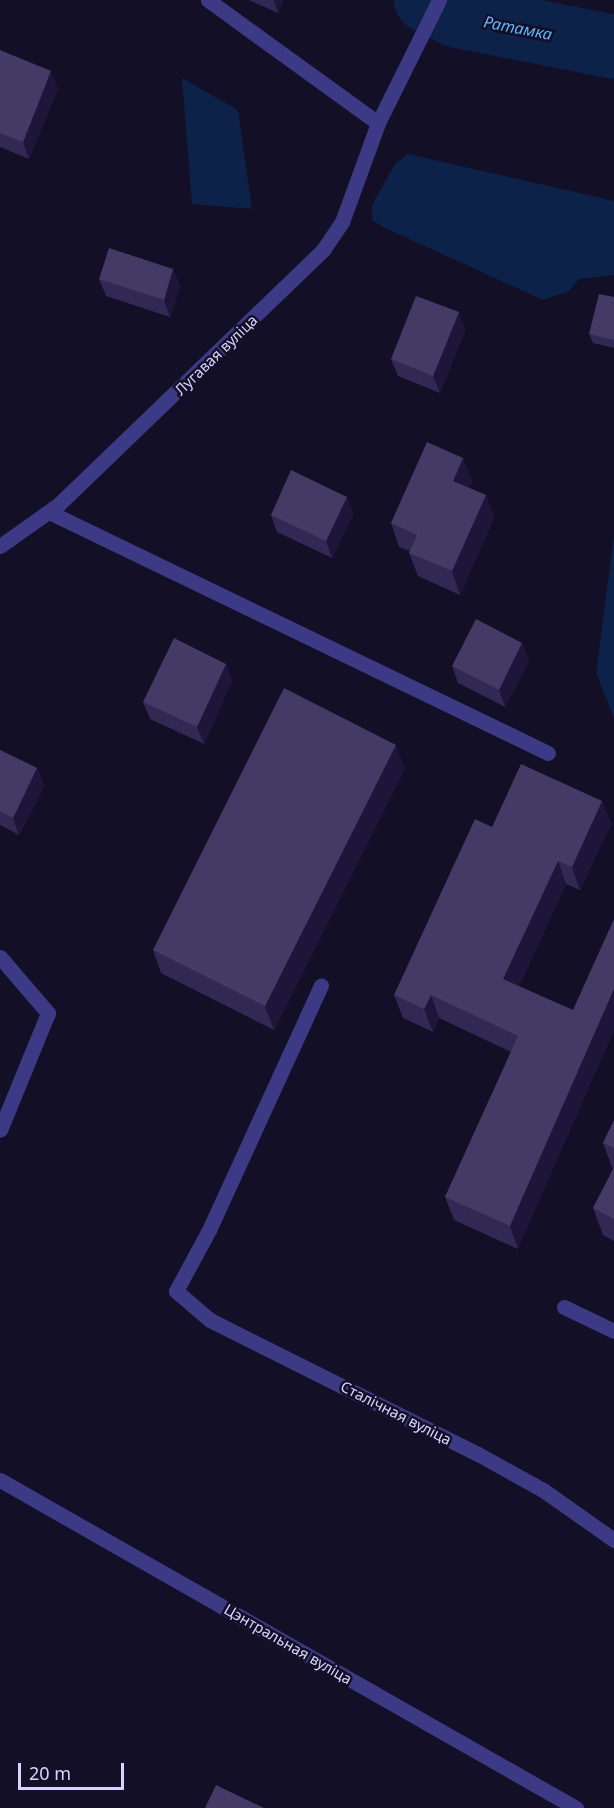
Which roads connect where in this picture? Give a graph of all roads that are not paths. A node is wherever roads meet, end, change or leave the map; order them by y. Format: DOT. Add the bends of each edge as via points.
graph roads {
  1 [pos="208,0"];
  2 [pos="439,0"];
  3 [pos="378,123"];
  4 [pos="49,512"];
  5 [pos="0,546"];
  6 [pos="548,753"];
  7 [pos="0,957"];
  8 [pos="321,985"];
  9 [pos="0,1130"];
  10 [pos="564,1307"];
  11 [pos="614,1331"];
  12 [pos="0,1480"];
  13 [pos="614,1540"];
  14 [pos="576,1808"];
  1 -- 3 [label="street"];
  2 -- 3 [label="street, Лугавая вуліца"];
  3 -- 4 [label="street, Лугавая вуліца" via="342,222 323,250"];
  4 -- 5 [label="street, Лугавая вуліца"];
  4 -- 6 [label="street"];
  7 -- 9 [label="street" via="48,1013"];
  8 -- 13 [label="street, Сталічная вуліца" via="209,1230 176,1292 210,1320 553,1496"];
  10 -- 11 [label="street"];
  12 -- 14 [label="street, Цэнтральная вуліца"];
}
